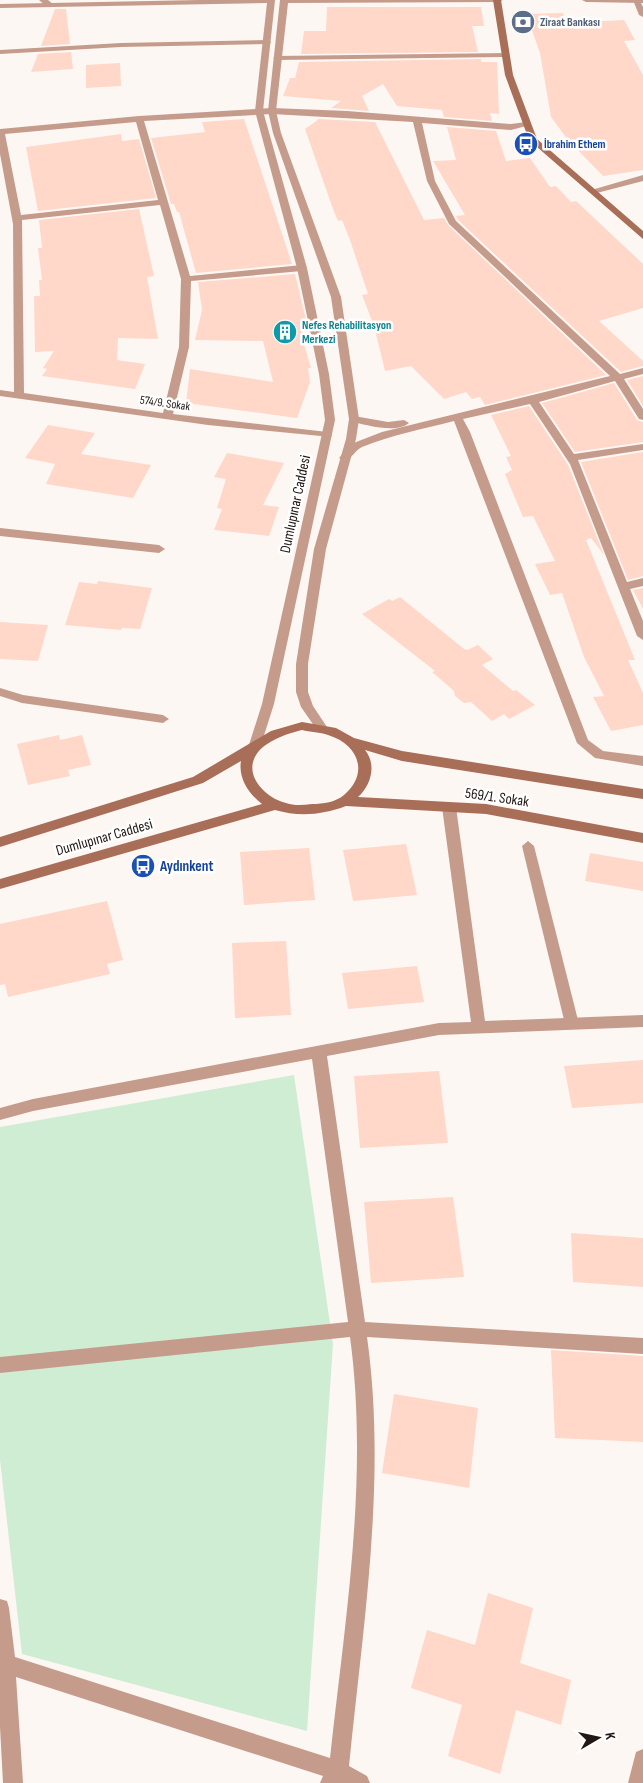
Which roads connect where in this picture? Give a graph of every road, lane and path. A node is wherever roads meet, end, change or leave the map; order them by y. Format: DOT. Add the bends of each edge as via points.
graph roads {
  1 [pos="271,0"];
  2 [pos="498,0"];
  3 [pos="586,0"];
  4 [pos="151,1"];
  5 [pos="284,1"];
  6 [pos="640,1"];
  7 [pos="46,2"];
  8 [pos="0,6"];
  9 [pos="643,15"];
  10 [pos="267,42"];
  11 [pos="0,52"];
  12 [pos="504,55"];
  13 [pos="277,58"];
  14 [pos="259,111"];
  15 [pos="272,111"];
  16 [pos="139,119"];
  17 [pos="417,119"];
  18 [pos="526,125"];
  19 [pos="643,178"];
  20 [pos="594,191"];
  21 [pos="164,202"];
  22 [pos="16,218"];
  23 [pos="643,236"];
  24 [pos="302,268"];
  25 [pos="186,279"];
  26 [pos="643,371"];
  27 [pos="618,378"];
  28 [pos="0,392"];
  29 [pos="19,395"];
  30 [pos="533,400"];
  31 [pos="167,416"];
  32 [pos="457,417"];
  33 [pos="643,417"];
  34 [pos="354,419"];
  35 [pos="327,435"];
  36 [pos="643,447"];
  37 [pos="344,458"];
  38 [pos="571,458"];
  39 [pos="0,532"];
  40 [pos="159,550"];
  41 [pos="643,582"];
  42 [pos="622,587"];
  43 [pos="643,636"];
  44 [pos="0,692"];
  45 [pos="163,719"];
  46 [pos="321,727"];
  47 [pos="354,742"];
  48 [pos="254,748"];
  49 [pos="643,762"];
  50 [pos="643,794"];
  51 [pos="346,801"];
  52 [pos="275,805"];
  53 [pos="449,807"];
  54 [pos="643,838"];
  55 [pos="0,842"];
  56 [pos="528,846"];
  57 [pos="0,884"];
  58 [pos="643,1021"];
  59 [pos="572,1024"];
  60 [pos="479,1028"];
  61 [pos="319,1052"];
  62 [pos="0,1114"];
  63 [pos="358,1329"];
  64 [pos="643,1346"];
  65 [pos="0,1365"];
  66 [pos="0,1608"];
  67 [pos="3,1664"];
  68 [pos="643,1760"];
  69 [pos="335,1777"];
  70 [pos="13,1783"];
  71 [pos="360,1783"];
  72 [pos="638,1783"];
  1 -- 4 [label="street"];
  1 -- 10 [label="street, Dumlupınar Caddesi"];
  2 -- 5 [label="street"];
  2 -- 12 [label="main road"];
  3 -- 6 [label="street"];
  4 -- 7 [label="street"];
  5 -- 13 [label="street"];
  6 -- 9 [label="street"];
  7 -- 8 [label="street"];
  10 -- 11 [label="street" via="120,45"];
  10 -- 14 [label="street, Dumlupınar Caddesi"];
  12 -- 13 [label="street"];
  12 -- 18 [label="main road"];
  13 -- 15 [label="street"];
  14 -- 15 [label="street"];
  14 -- 16 [label="street"];
  14 -- 24 [label="street, Dumlupınar Caddesi"];
  15 -- 17 [label="street"];
  15 -- 34 [label="street" via="336,297"];
  16 -- 21 [label="street"];
  16 -- 22 [label="street" via="0,132"];
  17 -- 18 [label="street" via="511,127"];
  17 -- 27 [label="street" via="431,181 452,222"];
  18 -- 20 [label="main road" via="533,140"];
  19 -- 20 [label="street"];
  20 -- 23 [label="main road"];
  21 -- 22 [label="street"];
  21 -- 25 [label="street"];
  22 -- 29 [label="street"];
  24 -- 25 [label="street"];
  24 -- 35 [label="street, Dumlupınar Caddesi" via="324,374 330,420"];
  25 -- 31 [label="street" via="184,347"];
  26 -- 27 [label="street"];
  27 -- 30 [label="street"];
  27 -- 33 [label="street"];
  28 -- 29 [label="street, 574/9. Sokak"];
  29 -- 31 [label="street, 574/9. Sokak"];
  30 -- 32 [label="street"];
  30 -- 38 [label="street"];
  31 -- 35 [label="street, 574/9. Sokak"];
  32 -- 34 [label="street" via="388,425"];
  32 -- 37 [label="street" via="367,441 355,446"];
  32 -- 49 [label="street" via="583,743 600,755"];
  34 -- 37 [label="street"];
  35 -- 48 [label="street, Dumlupınar Caddesi" via="268,704"];
  36 -- 38 [label="street"];
  37 -- 46 [label="street" via="320,549 302,664 302,692 307,707"];
  38 -- 42 [label="street" via="610,549"];
  39 -- 40 [label="street"];
  41 -- 42 [label="street"];
  42 -- 43 [label="street"];
  44 -- 45 [label="street" via="22,699"];
  46 -- 47 [label="main road" via="339,732"];
  46 -- 48 [label="main road" via="283,729 267,736"];
  47 -- 50 [label="main road, 569/1. Sokak" via="402,756"];
  47 -- 51 [label="main road" via="363,753 365,778 358,791"];
  48 -- 52 [label="main road" via="247,772 251,785"];
  48 -- 55 [label="main road, Dumlupınar Caddesi" via="198,780"];
  51 -- 52 [label="main road" via="311,811"];
  51 -- 53 [label="main road, 569/1. Sokak"];
  52 -- 57 [label="main road, Dumlupınar Caddesi"];
  53 -- 54 [label="main road, 569/1. Sokak" via="486,809"];
  53 -- 60 [label="street"];
  56 -- 59 [label="lane"];
  58 -- 59 [label="street"];
  59 -- 60 [label="street"];
  60 -- 61 [label="street" via="439,1029"];
  61 -- 62 [label="street" via="33,1105"];
  61 -- 63 [label="street"];
  63 -- 64 [label="street"];
  63 -- 65 [label="street"];
  63 -- 69 [label="street" via="364,1375 365,1508"];
  66 -- 67 [label="street"];
  67 -- 69 [label="street"];
  67 -- 70 [label="street"];
  68 -- 72 [label="street"];
  69 -- 71 [label="street"];
}
